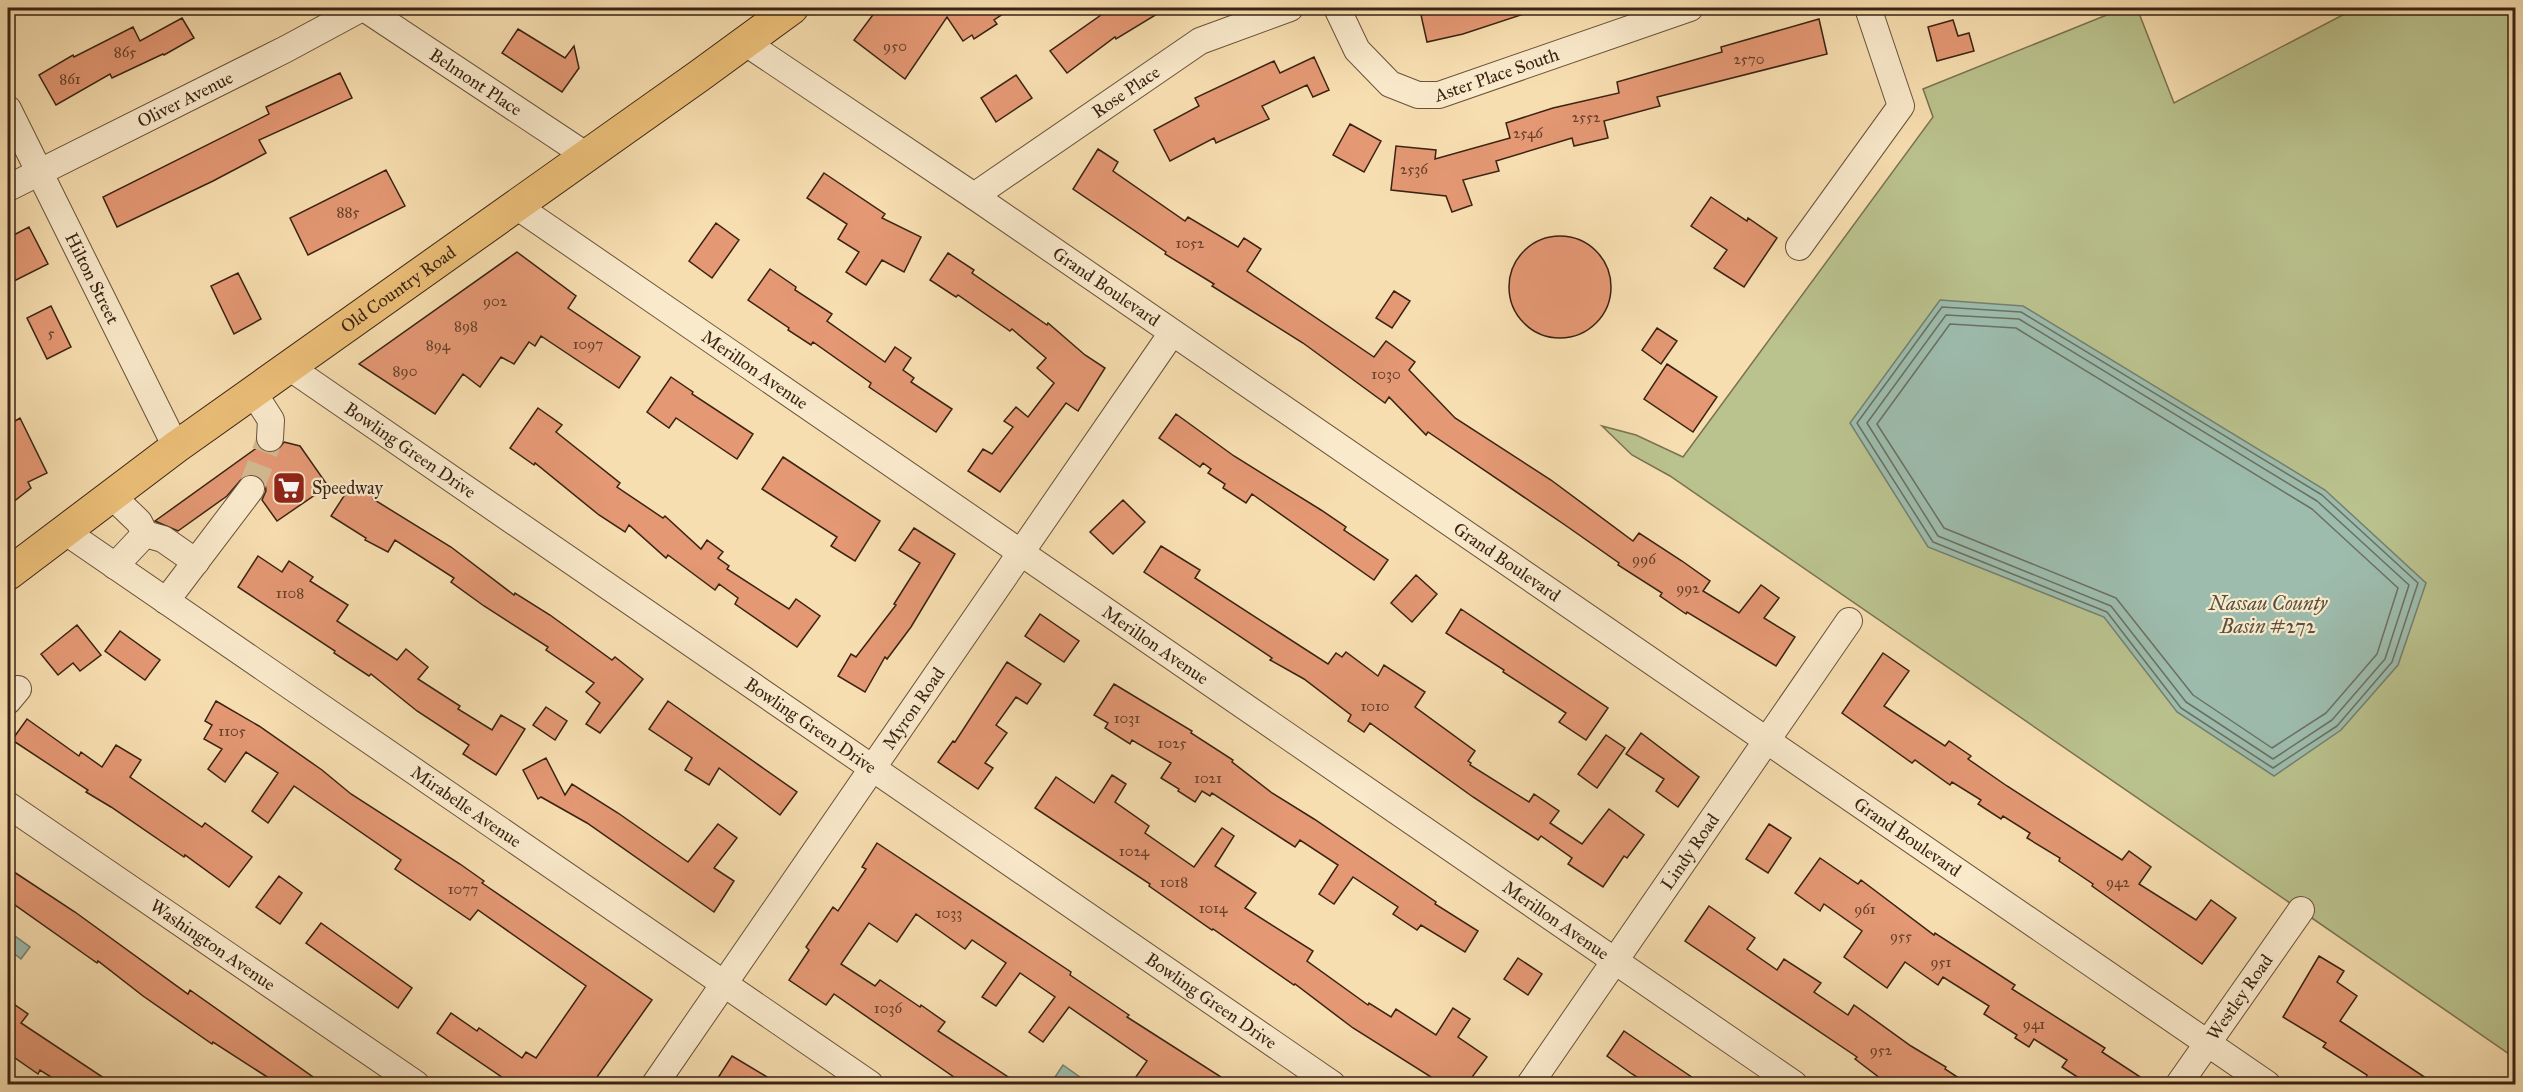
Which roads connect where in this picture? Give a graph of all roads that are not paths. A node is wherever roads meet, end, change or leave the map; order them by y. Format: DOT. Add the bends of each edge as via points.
graph roads {
  1 [pos="363,8"];
  2 [pos="792,8"];
  3 [pos="1290,8"];
  4 [pos="1336,8"];
  5 [pos="1690,8"];
  6 [pos="1868,8"];
  7 [pos="746,43"];
  8 [pos="8,109"];
  9 [pos="587,156"];
  10 [pos="39,172"];
  11 [pos="8,188"];
  12 [pos="974,196"];
  13 [pos="515,206"];
  14 [pos="1799,247"];
  15 [pos="1172,333"];
  16 [pos="289,367"];
  17 [pos="253,392"];
  18 [pos="270,438"];
  19 [pos="176,447"];
  20 [pos="251,489"];
  21 [pos="112,496"];
  22 [pos="63,530"];
  23 [pos="145,534"];
  24 [pos="1021,553"];
  25 [pos="196,562"];
  26 [pos="115,566"];
  27 [pos="8,574"];
  28 [pos="166,601"];
  29 [pos="1849,621"];
  30 [pos="1767,741"];
  31 [pos="871,768"];
  32 [pos="8,805"];
  33 [pos="2301,910"];
  34 [pos="1616,961"];
  35 [pos="724,985"];
  36 [pos="2207,1043"];
  37 [pos="416,1084"];
  38 [pos="655,1084"];
  39 [pos="870,1084"];
  40 [pos="1332,1084"];
  41 [pos="1530,1084"];
  42 [pos="1794,1084"];
  43 [pos="2178,1084"];
  44 [pos="2267,1084"];
  1 -- 9 [label="street, Belmont Place"];
  1 -- 10 [label="street, Oliver Avenue"];
  2 -- 7 [label="main road, Old Country Road"];
  3 -- 12 [label="street, Rose Place" via="1200,40"];
  4 -- 5 [label="street, Aster Place South" via="1357,50 1390,84 1418,95 1439,95"];
  6 -- 14 [label="street" via="1901,106"];
  7 -- 9 [label="main road, Old Country Road"];
  7 -- 12 [label="street, Grand Boulevard"];
  8 -- 10 [label="street, Hilton Street"];
  9 -- 13 [label="main road, Old Country Road"];
  10 -- 11 [label="street, Oliver Avenue"];
  10 -- 19 [label="street, Hilton Street"];
  12 -- 15 [label="street, Grand Boulevard"];
  13 -- 16 [label="main road, Old Country Road"];
  13 -- 24 [label="street, Merillon Avenue"];
  15 -- 24 [label="street, Myron Road"];
  15 -- 30 [label="street, Grand Boulevard"];
  16 -- 17 [label="main road, Old Country Road"];
  16 -- 31 [label="street, Bowling Green Drive"];
  17 -- 18 [label="street" via="271,420"];
  17 -- 19 [label="main road, Old Country Road"];
  19 -- 21 [label="main road, Old Country Road"];
  20 -- 25 [label="street"];
  21 -- 22 [label="main road, Old Country Road"];
  21 -- 23 [label="street" via="139,522"];
  22 -- 26 [label="street, Mirabelle Avenue"];
  22 -- 27 [label="main road, Old Country Road"];
  23 -- 25 [label="street" via="163,539"];
  23 -- 26 [label="street"];
  24 -- 31 [label="street, Myron Road"];
  24 -- 34 [label="street, Merillon Avenue"];
  25 -- 28 [label="street"];
  26 -- 28 [label="street, Mirabelle Avenue"];
  28 -- 35 [label="street, Mirabelle Avenue"];
  29 -- 30 [label="street, Lindy Road"];
  30 -- 34 [label="street, Lindy Road"];
  30 -- 36 [label="street, Grand Boulevard"];
  31 -- 35 [label="street, Myron Road"];
  31 -- 40 [label="street, Bowling Green Drive"];
  32 -- 37 [label="street, Washington Avenue"];
  33 -- 36 [label="street, Westley Road"];
  34 -- 41 [label="street, Lindy Road"];
  34 -- 42 [label="street, Merillon Avenue"];
  35 -- 38 [label="street, Myron Road"];
  35 -- 39 [label="street, Mirabelle Avenue"];
  36 -- 43 [label="street, Westley Road"];
  36 -- 44 [label="street, Grand Boulevard"];
}
